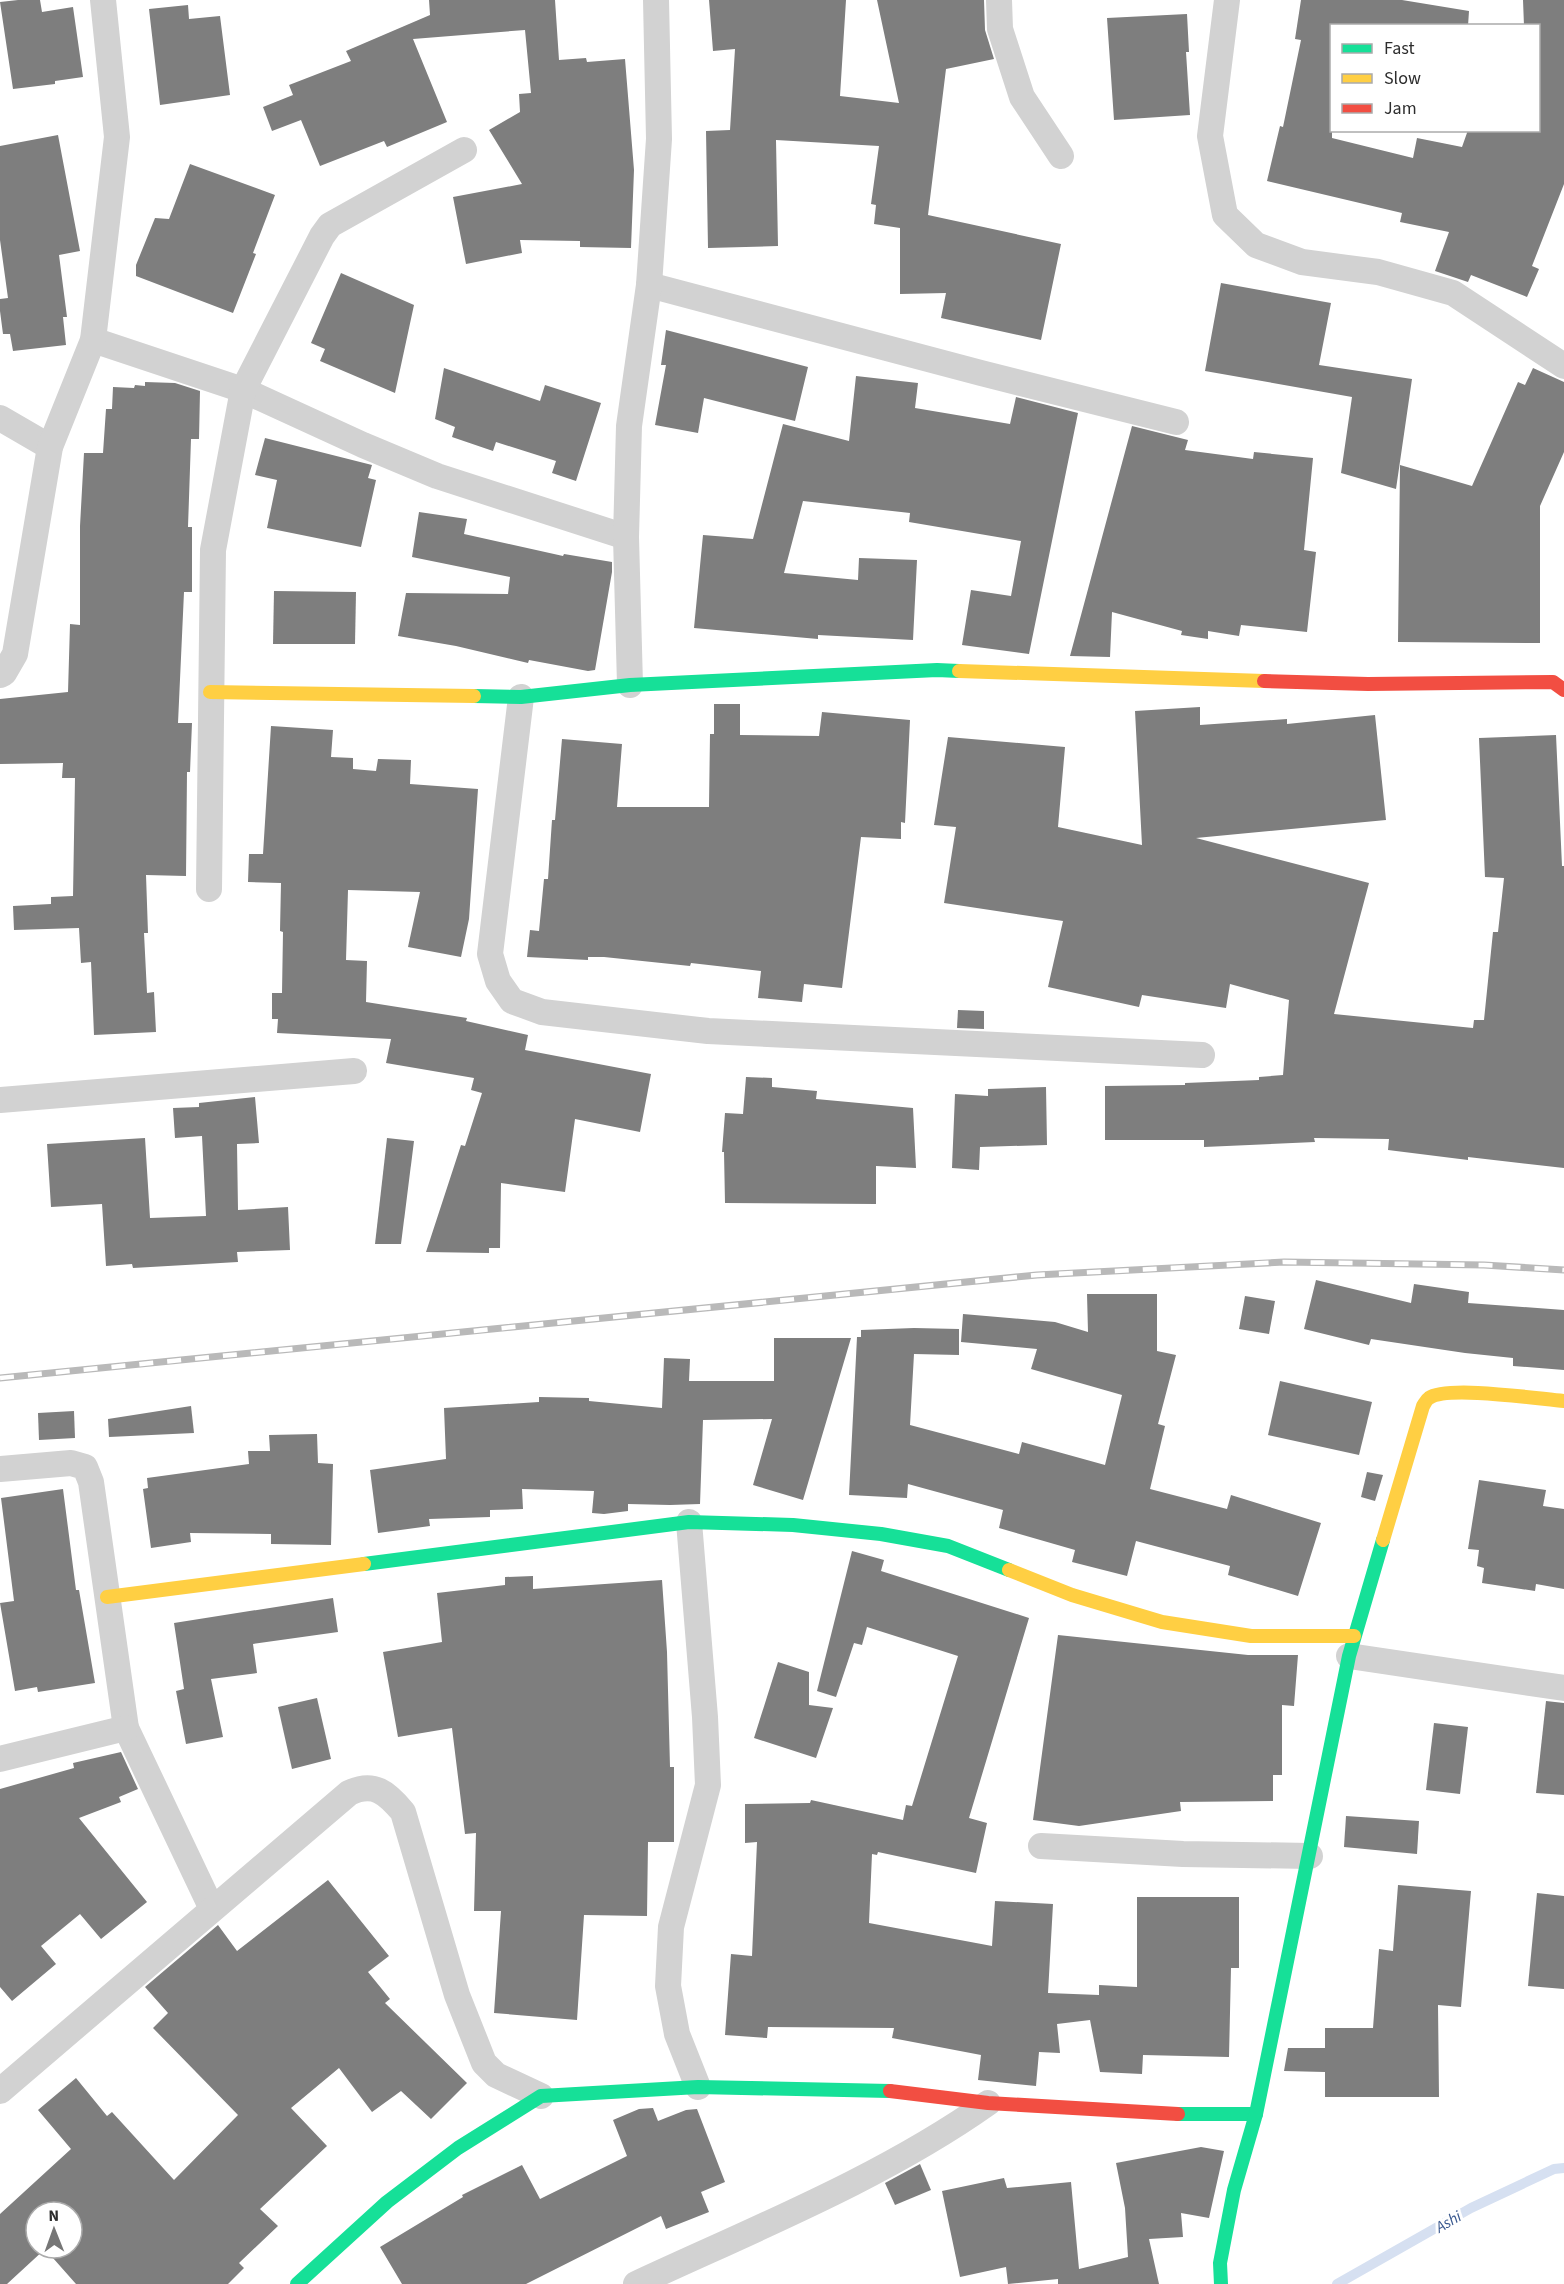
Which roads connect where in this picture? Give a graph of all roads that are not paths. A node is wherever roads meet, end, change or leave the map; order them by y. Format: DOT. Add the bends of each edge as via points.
graph roads {
  1 [pos="103,0"];
  2 [pos="656,0"];
  3 [pos="999,0"];
  4 [pos="1227,0"];
  5 [pos="464,150"];
  6 [pos="1061,156"];
  7 [pos="649,285"];
  8 [pos="93,340"];
  9 [pos="1564,366"];
  10 [pos="243,390"];
  11 [pos="0,418"];
  12 [pos="1176,422"];
  13 [pos="50,447"];
  14 [pos="626,537"];
  15 [pos="0,675"];
  16 [pos="1560,681"];
  17 [pos="630,685"];
  18 [pos="210,692"];
  19 [pos="521,698"];
  20 [pos="209,889"];
  21 [pos="1202,1055"];
  22 [pos="354,1071"];
  23 [pos="0,1100"];
  24 [pos="1564,1401"];
  25 [pos="0,1469"];
  26 [pos="689,1522"];
  27 [pos="107,1597"];
  28 [pos="1352,1646"];
  29 [pos="1564,1688"];
  30 [pos="126,1728"];
  31 [pos="0,1759"];
  32 [pos="1041,1846"];
  33 [pos="1310,1856"];
  34 [pos="212,1909"];
  35 [pos="698,2087"];
  36 [pos="0,2091"];
  37 [pos="541,2097"];
  38 [pos="988,2103"];
  39 [pos="1256,2114"];
  40 [pos="297,2284"];
  41 [pos="636,2284"];
  42 [pos="1221,2284"];
  1 -- 8 [label="street" via="117,137"];
  2 -- 7 [label="street" via="658,139"];
  3 -- 6 [label="street" via="1000,29 1022,97"];
  4 -- 9 [label="street" via="1210,136 1226,215 1256,245 1302,262 1378,272 1453,293"];
  5 -- 10 [label="street" via="330,225"];
  7 -- 12 [label="street"];
  7 -- 14 [label="street" via="629,426"];
  8 -- 10 [label="street"];
  8 -- 13 [label="street"];
  10 -- 14 [label="street" via="437,476"];
  10 -- 18 [label="street" via="213,550"];
  11 -- 13 [label="street"];
  13 -- 15 [label="street" via="15,654"];
  14 -- 17 [label="street"];
  16 -- 17 [label="street" via="1368,684 937,670"];
  17 -- 19 [label="street"];
  18 -- 19 [label="street"];
  18 -- 20 [label="street"];
  19 -- 21 [label="street" via="490,954 498,981 512,1002 542,1012 708,1030"];
  22 -- 23 [label="street"];
  24 -- 28 [label="street" via="1478,1393 1445,1393 1429,1398 1423,1406"];
  25 -- 27 [label="street" via="71,1463 85,1467 92,1482"];
  26 -- 27 [label="street"];
  26 -- 28 [label="street" via="793,1525 882,1534 948,1546 1072,1595 1162,1622"];
  26 -- 35 [label="street" via="708,1785 671,1927 668,1986 677,2034"];
  27 -- 30 [label="street"];
  28 -- 29 [label="street"];
  28 -- 33 [label="street"];
  30 -- 31 [label="street"];
  30 -- 34 [label="street"];
  32 -- 33 [label="street"];
  33 -- 39 [label="street"];
  34 -- 36 [label="street"];
  34 -- 37 [label="street" via="349,1793 362,1787 391,1798 403,1812 457,1995 484,2063 496,2075"];
  35 -- 37 [label="street"];
  35 -- 38 [label="street" via="890,2091"];
  37 -- 40 [label="street" via="458,2148 387,2202"];
  38 -- 39 [label="street"];
  38 -- 41 [label="street" via="948,2132 874,2172"];
  39 -- 42 [label="street" via="1233,2190 1220,2263"];
}
